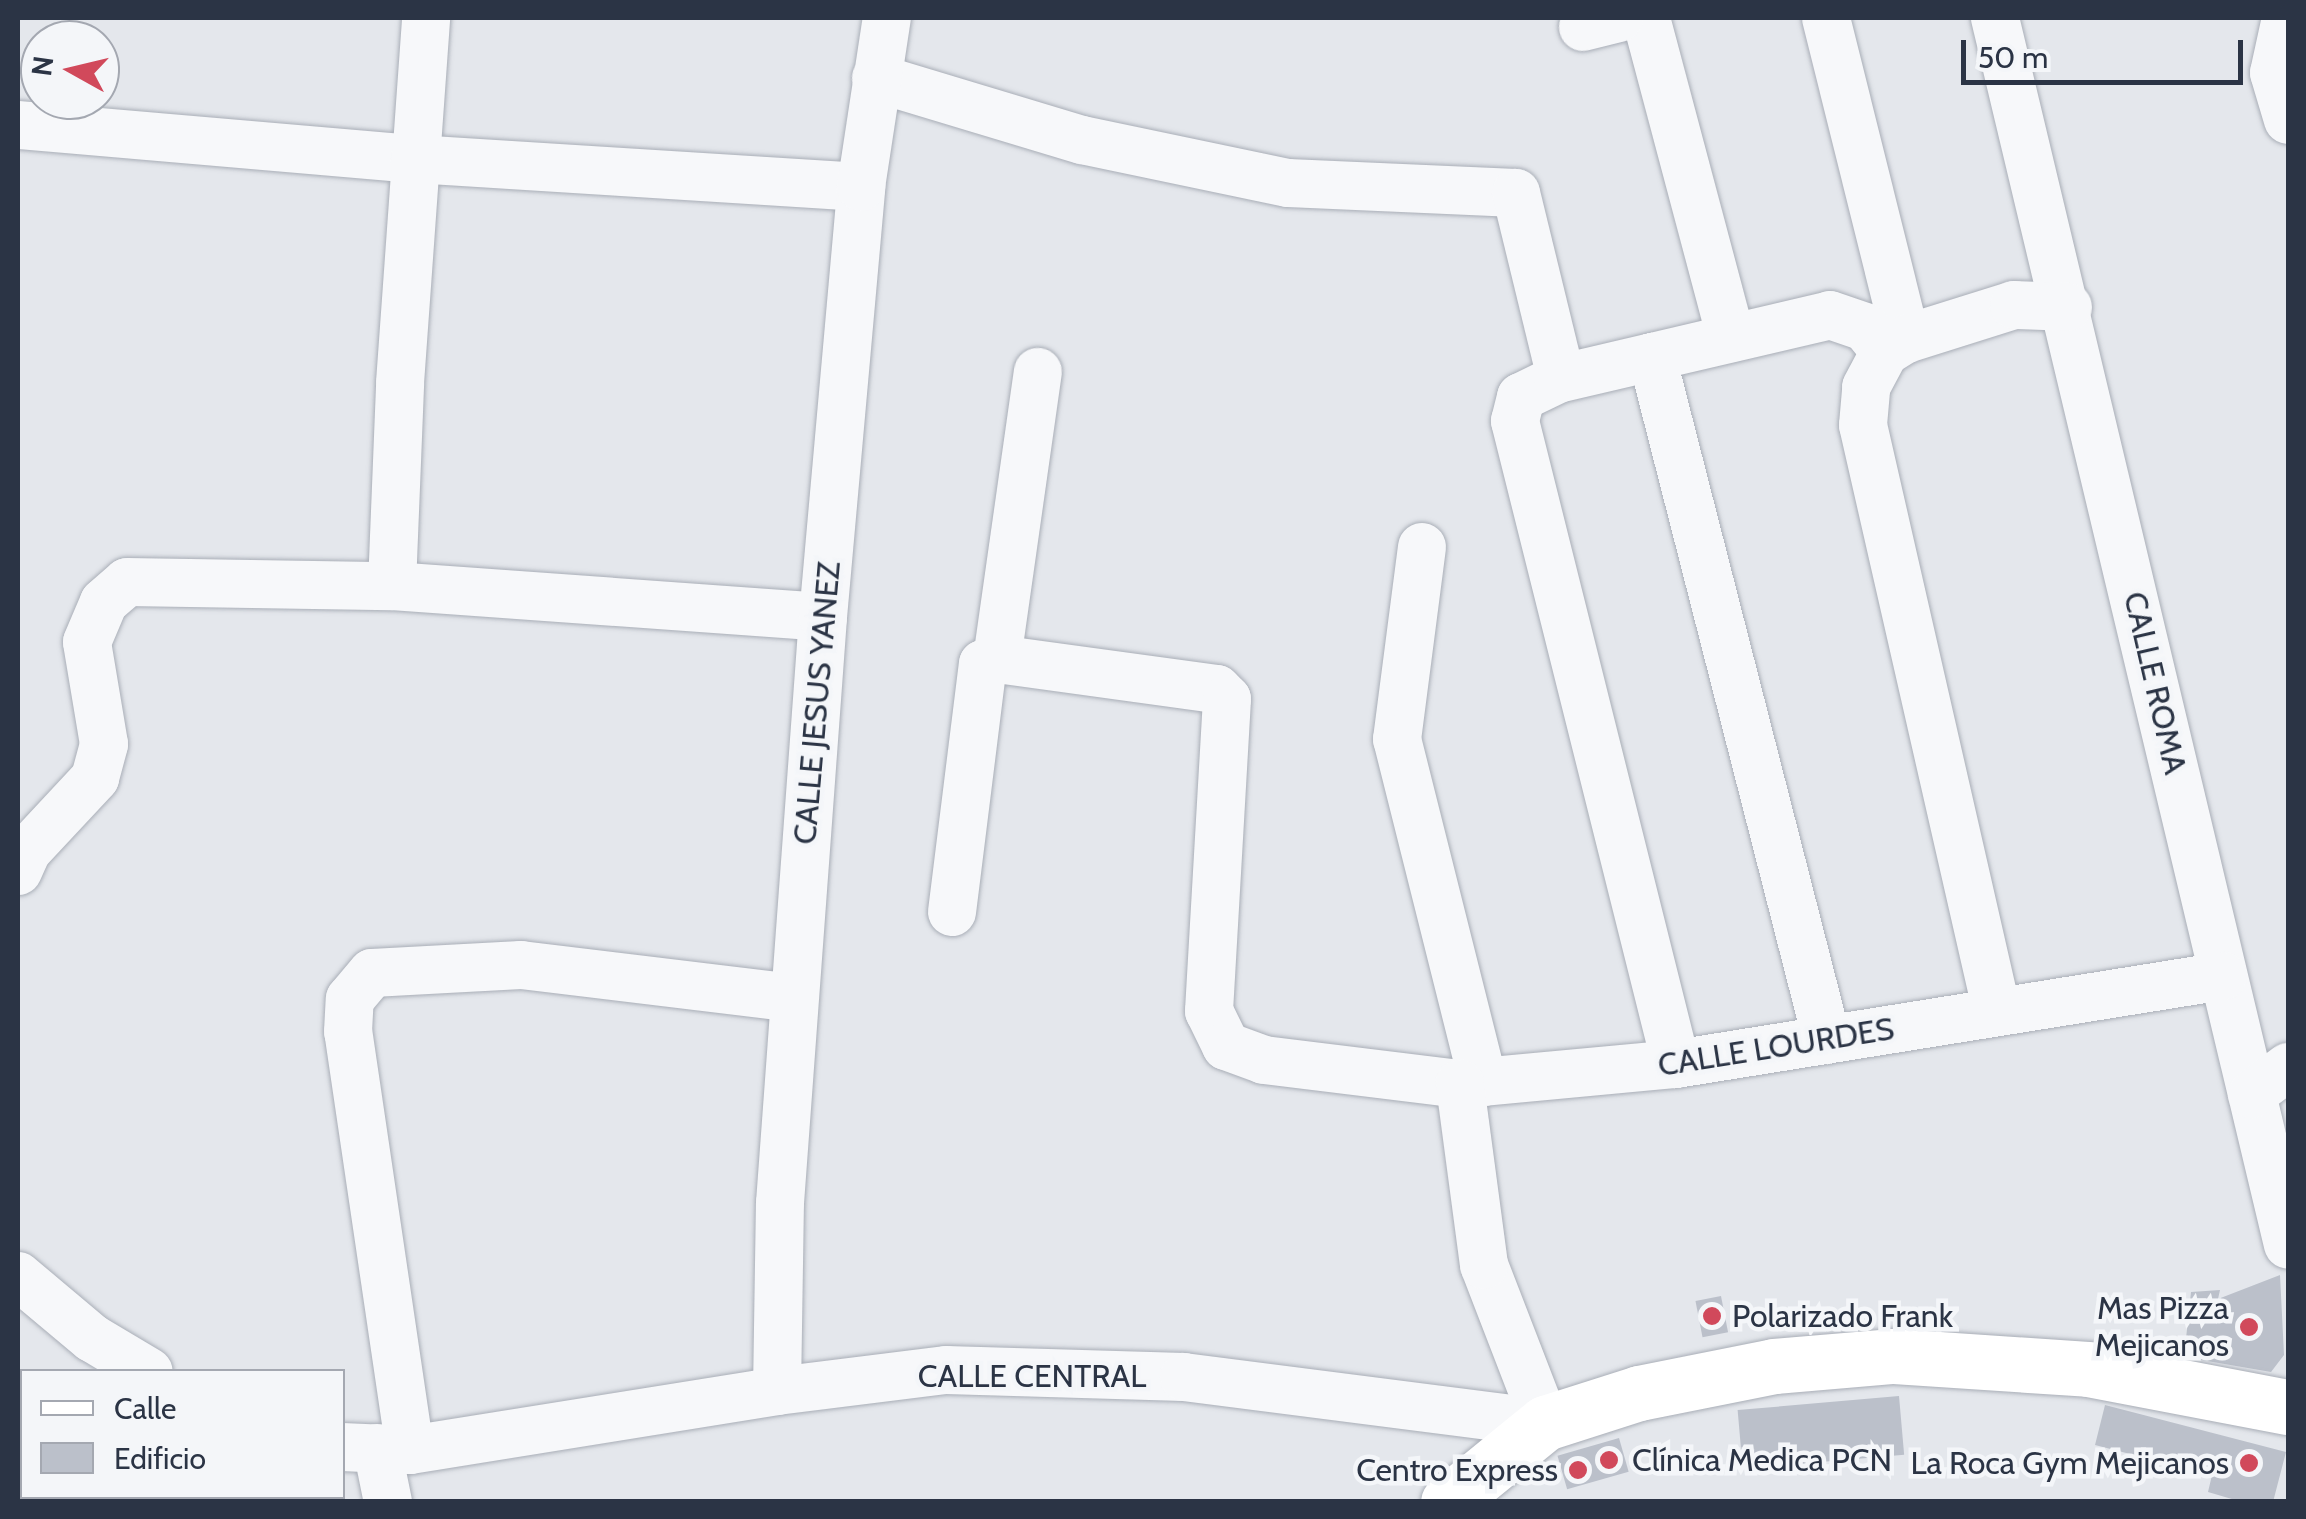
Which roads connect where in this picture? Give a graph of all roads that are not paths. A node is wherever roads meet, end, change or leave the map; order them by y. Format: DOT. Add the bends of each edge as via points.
graph roads {
  1 [pos="426,18"];
  2 [pos="887,18"];
  3 [pos="1646,18"];
  4 [pos="1826,18"];
  5 [pos="1995,18"];
  6 [pos="2286,18"];
  7 [pos="876,78"];
  8 [pos="2288,120"];
  9 [pos="18,124"];
  10 [pos="416,159"];
  11 [pos="861,187"];
  12 [pos="2068,307"];
  13 [pos="1731,338"];
  14 [pos="1896,346"];
  15 [pos="1652,357"];
  16 [pos="1038,372"];
  17 [pos="1562,378"];
  18 [pos="1422,547"];
  19 [pos="392,586"];
  20 [pos="823,617"];
  21 [pos="997,660"];
  22 [pos="18,871"];
  23 [pos="952,912"];
  24 [pos="2224,976"];
  25 [pos="794,998"];
  26 [pos="1997,1012"];
  27 [pos="1826,1040"];
  28 [pos="1676,1064"];
  29 [pos="2270,1080"];
  30 [pos="1471,1083"];
  31 [pos="2288,1244"];
  32 [pos="18,1276"];
  33 [pos="144,1369"];
  34 [pos="777,1391"];
  35 [pos="2288,1408"];
  36 [pos="1545,1423"];
  37 [pos="376,1448"];
  38 [pos="388,1502"];
  39 [pos="1448,1502"];
  1 -- 10 [label="street"];
  2 -- 7 [label="street, CALLE JESUS YANEZ"];
  3 -- 13 [label="street"];
  4 -- 14 [label="street"];
  5 -- 12 [label="street, CALLE ROMA"];
  6 -- 8 [label="street" via="2274,72"];
  7 -- 11 [label="street, CALLE JESUS YANEZ"];
  7 -- 17 [label="street" via="1082,140 1288,183 1516,193"];
  9 -- 10 [label="street"];
  10 -- 11 [label="street"];
  10 -- 19 [label="street"];
  11 -- 20 [label="street, CALLE JESUS YANEZ"];
  12 -- 14 [label="street" via="2014,305"];
  12 -- 24 [label="street, CALLE ROMA"];
  13 -- 14 [label="street" via="1830,315"];
  13 -- 15 [label="street"];
  14 -- 26 [label="street" via="1866,387 1863,426"];
  15 -- 17 [label="street"];
  15 -- 27 [label="street"];
  16 -- 21 [label="street"];
  17 -- 28 [label="street" via="1521,397 1515,422"];
  18 -- 30 [label="street" via="1397,739"];
  19 -- 20 [label="street"];
  19 -- 22 [label="street" via="127,582 104,602 87,642 104,744 96,778 27,851"];
  20 -- 25 [label="street, CALLE JESUS YANEZ"];
  21 -- 23 [label="street" via="984,664"];
  21 -- 30 [label="street, CALLE LOURDES" via="1218,688 1227,699 1209,1011 1226,1046 1264,1060"];
  24 -- 26 [label="street, CALLE LOURDES"];
  24 -- 29 [label="street, CALLE ROMA"];
  25 -- 34 [label="street, CALLE JESUS YANEZ" via="780,1203"];
  25 -- 37 [label="street" via="521,965 372,973 350,999 348,1032"];
  26 -- 27 [label="street, CALLE LOURDES"];
  27 -- 28 [label="street, CALLE LOURDES"];
  28 -- 30 [label="street, CALLE LOURDES"];
  29 -- 31 [label="street, CALLE ROMA"];
  30 -- 36 [label="street" via="1484,1265"];
  32 -- 33 [label="street" via="92,1338"];
  34 -- 36 [label="street, CALLE CENTRAL" via="946,1370 1184,1377"];
  34 -- 37 [label="street, CALLE CENTRAL"];
  35 -- 36 [label="main road" via="2088,1368 1894,1356 1774,1366 1639,1393"];
  36 -- 39 [label="main road"];
  37 -- 38 [label="street"];
}
